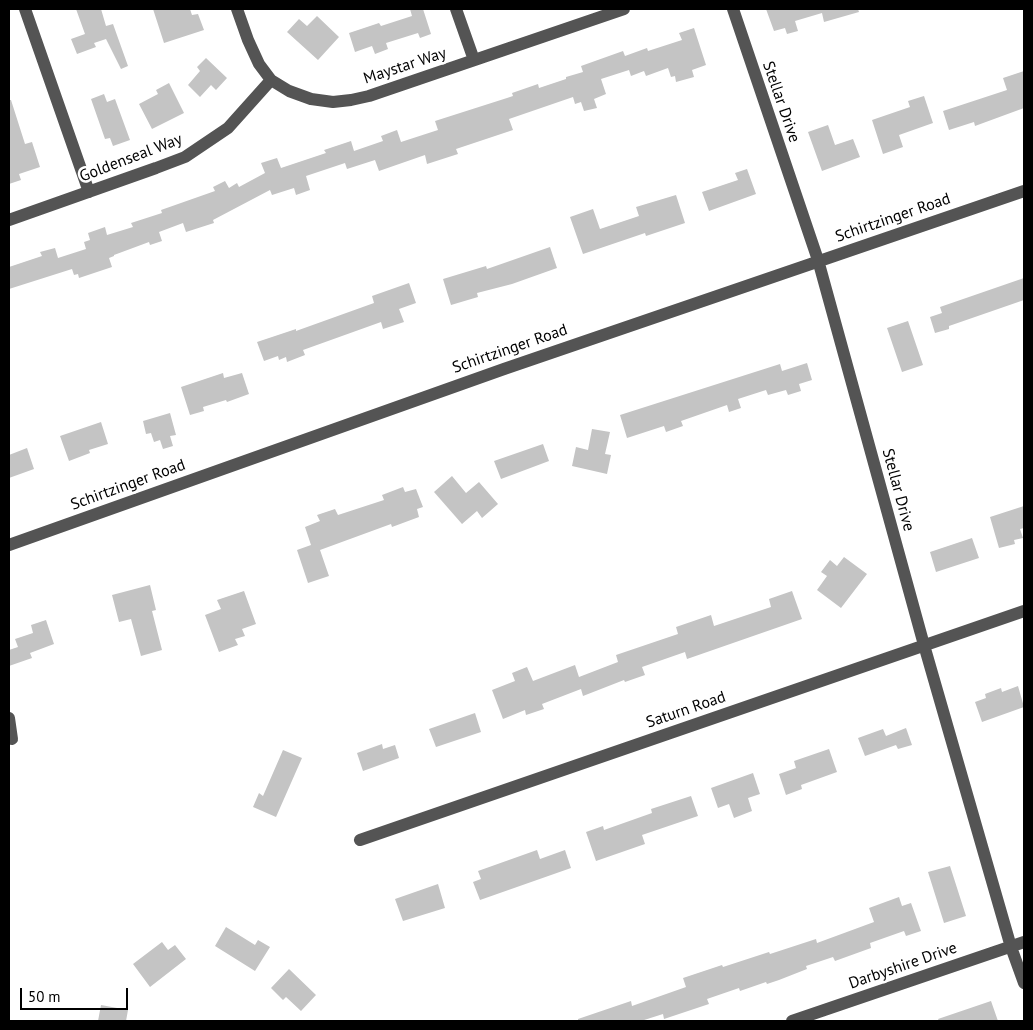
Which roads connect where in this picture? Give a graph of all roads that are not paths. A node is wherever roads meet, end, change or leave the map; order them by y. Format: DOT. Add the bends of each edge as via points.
graph roads {
  1 [pos="25,9"];
  2 [pos="237,9"];
  3 [pos="456,9"];
  4 [pos="624,9"];
  5 [pos="733,9"];
  6 [pos="474,60"];
  7 [pos="271,80"];
  8 [pos="1024,191"];
  9 [pos="89,192"];
  10 [pos="9,220"];
  11 [pos="818,260"];
  12 [pos="9,545"];
  13 [pos="1024,611"];
  14 [pos="924,645"];
  15 [pos="9,718"];
  16 [pos="12,739"];
  17 [pos="360,840"];
  18 [pos="1024,942"];
  19 [pos="1011,947"];
  20 [pos="1024,983"];
  21 [pos="792,1021"];
  1 -- 9 [label="street"];
  2 -- 7 [label="street, Maystar Way" via="259,64"];
  3 -- 6 [label="street"];
  4 -- 6 [label="street, Maystar Way"];
  5 -- 11 [label="street, Stellar Drive"];
  6 -- 7 [label="street, Maystar Way" via="351,100 333,102 311,99"];
  7 -- 9 [label="street, Goldenseal Way" via="228,128 186,157"];
  8 -- 11 [label="street, Schirtzinger Road"];
  9 -- 10 [label="street, Goldenseal Way"];
  11 -- 12 [label="street, Schirtzinger Road"];
  11 -- 14 [label="street, Stellar Drive"];
  13 -- 14 [label="street, Saturn Road"];
  14 -- 17 [label="street, Saturn Road"];
  14 -- 19 [label="street, Stellar Drive"];
  15 -- 16 [label="street"];
  18 -- 19 [label="street, Darbyshire Drive"];
  19 -- 20 [label="street, Stellar Drive"];
  19 -- 21 [label="street, Darbyshire Drive"];
}
